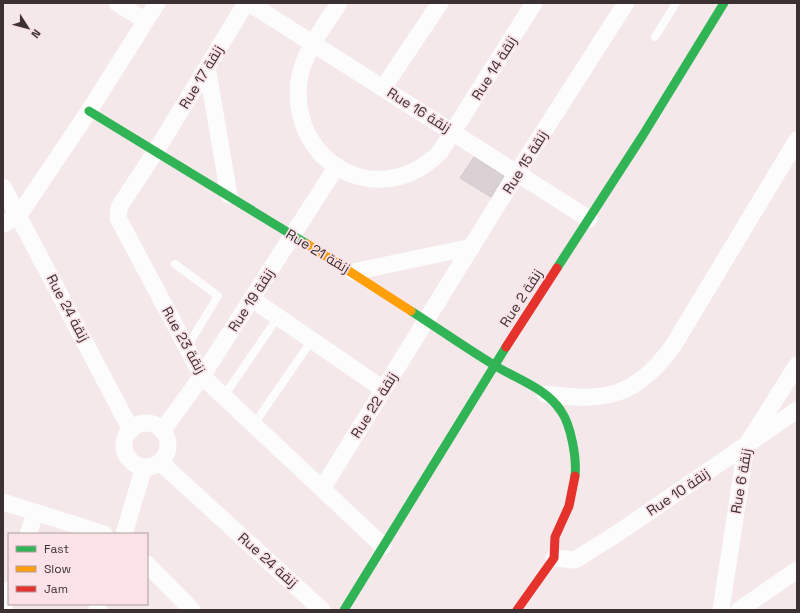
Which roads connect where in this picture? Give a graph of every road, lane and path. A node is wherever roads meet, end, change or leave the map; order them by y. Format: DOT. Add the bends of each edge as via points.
graph roads {
  1 [pos="117,3"];
  2 [pos="157,3"];
  3 [pos="248,3"];
  4 [pos="339,3"];
  5 [pos="440,3"];
  6 [pos="534,3"];
  7 [pos="626,3"];
  8 [pos="676,3"];
  9 [pos="724,3"];
  10 [pos="146,21"];
  11 [pos="655,37"];
  12 [pos="314,44"];
  13 [pos="206,67"];
  14 [pos="384,88"];
  15 [pos="89,111"];
  16 [pos="454,132"];
  17 [pos="797,140"];
  18 [pos="156,151"];
  19 [pos="337,166"];
  20 [pos="517,173"];
  21 [pos="3,187"];
  22 [pos="229,195"];
  23 [pos="19,215"];
  24 [pos="589,219"];
  25 [pos="3,224"];
  26 [pos="292,236"];
  27 [pos="472,247"];
  28 [pos="174,264"];
  29 [pos="353,272"];
  30 [pos="252,299"];
  31 [pos="278,317"];
  32 [pos="426,321"];
  33 [pos="312,340"];
  34 [pos="187,347"];
  35 [pos="494,365"];
  36 [pos="797,365"];
  37 [pos="202,376"];
  38 [pos="383,389"];
  39 [pos="545,394"];
  40 [pos="224,396"];
  41 [pos="797,410"];
  42 [pos="254,424"];
  43 [pos="131,430"];
  44 [pos="162,431"];
  45 [pos="746,446"];
  46 [pos="160,462"];
  47 [pos="144,467"];
  48 [pos="322,489"];
  49 [pos="3,502"];
  50 [pos="36,514"];
  51 [pos="28,533"];
  52 [pos="101,533"];
  53 [pos="124,533"];
  54 [pos="383,546"];
  55 [pos="554,558"];
  56 [pos="148,565"];
  57 [pos="797,570"];
  58 [pos="8,593"];
  59 [pos="3,608"];
  60 [pos="192,610"];
  61 [pos="322,610"];
  62 [pos="344,610"];
  63 [pos="517,610"];
  64 [pos="721,610"];
  65 [pos="739,610"];
  1 -- 10 [label="street"];
  2 -- 10 [label="street"];
  3 -- 12 [label="street, Rue 16 زنقة"];
  3 -- 13 [label="street, Rue 17 زنقة"];
  4 -- 12 [label="street, Rue 14 زنقة"];
  5 -- 14 [label="street"];
  6 -- 16 [label="street, Rue 14 زنقة"];
  7 -- 20 [label="street, Rue 15 زنقة"];
  8 -- 11 [label="lane"];
  9 -- 24 [label="street, Rue 2 زنقة"];
  10 -- 15 [label="street"];
  12 -- 14 [label="street, Rue 16 زنقة"];
  12 -- 19 [label="street, Rue 14 زنقة" via="300,74 300,109 312,143 323,156"];
  13 -- 18 [label="street, Rue 17 زنقة"];
  13 -- 22 [label="street"];
  14 -- 16 [label="street, Rue 16 زنقة"];
  15 -- 18 [label="street, Rue 21 زنقة"];
  15 -- 23 [label="street"];
  16 -- 19 [label="street, Rue 14 زنقة" via="432,160 403,176 369,179"];
  16 -- 20 [label="street, Rue 16 زنقة"];
  17 -- 39 [label="street" via="673,346 656,368 637,383 606,396 587,398"];
  18 -- 22 [label="street, Rue 21 زنقة"];
  18 -- 34 [label="street, Rue 23 زنقة" via="119,208 118,218"];
  19 -- 26 [label="street, Rue 19 زنقة"];
  20 -- 24 [label="street, Rue 16 زنقة"];
  20 -- 27 [label="street, Rue 15 زنقة"];
  21 -- 23 [label="street, Rue 24 زنقة"];
  22 -- 26 [label="street, Rue 21 زنقة"];
  23 -- 25 [label="street"];
  23 -- 43 [label="street, Rue 24 زنقة"];
  24 -- 35 [label="street, Rue 2 زنقة"];
  26 -- 29 [label="street, Rue 21 زنقة"];
  26 -- 30 [label="street, Rue 19 زنقة"];
  27 -- 29 [label="street"];
  27 -- 32 [label="street, Rue 15 زنقة"];
  28 -- 34 [label="lane" via="218,296"];
  29 -- 32 [label="street, Rue 21 زنقة"];
  30 -- 31 [label="street"];
  30 -- 37 [label="street, Rue 19 زنقة"];
  31 -- 33 [label="street"];
  31 -- 40 [label="lane"];
  32 -- 35 [label="street, Rue 21 زنقة"];
  32 -- 38 [label="street, Rue 22 زنقة"];
  33 -- 38 [label="street"];
  33 -- 42 [label="lane"];
  34 -- 37 [label="street, Rue 23 زنقة"];
  35 -- 39 [label="street, Rue 21 زنقة"];
  35 -- 54 [label="street, Rue 2 زنقة"];
  36 -- 45 [label="street, Rue 6 زنقة"];
  37 -- 40 [label="street, Rue 23 زنقة"];
  37 -- 44 [label="street, Rue 19 زنقة"];
  38 -- 48 [label="street, Rue 22 زنقة"];
  39 -- 55 [label="street, Rue 21 زنقة" via="562,412 573,443 576,469 572,498 555,537"];
  40 -- 42 [label="street, Rue 23 زنقة"];
  41 -- 45 [label="street, Rue 10 زنقة"];
  42 -- 48 [label="street, Rue 23 زنقة"];
  43 -- 44 [label="street" via="138,425 147,424"];
  43 -- 47 [label="street" via="124,442 126,454 133,463"];
  44 -- 46 [label="street" via="168,447"];
  45 -- 55 [label="street, Rue 10 زنقة" via="575,560"];
  45 -- 64 [label="street, Rue 6 زنقة"];
  46 -- 47 [label="street"];
  46 -- 61 [label="street, Rue 24 زنقة"];
  47 -- 53 [label="street"];
  48 -- 54 [label="street, Rue 23 زنقة"];
  49 -- 50 [label="street"];
  50 -- 51 [label="street"];
  50 -- 52 [label="street"];
  54 -- 62 [label="street, Rue 2 زنقة"];
  55 -- 63 [label="street"];
  56 -- 60 [label="street"];
  57 -- 65 [label="street"];
  58 -- 59 [label="street"];
}
